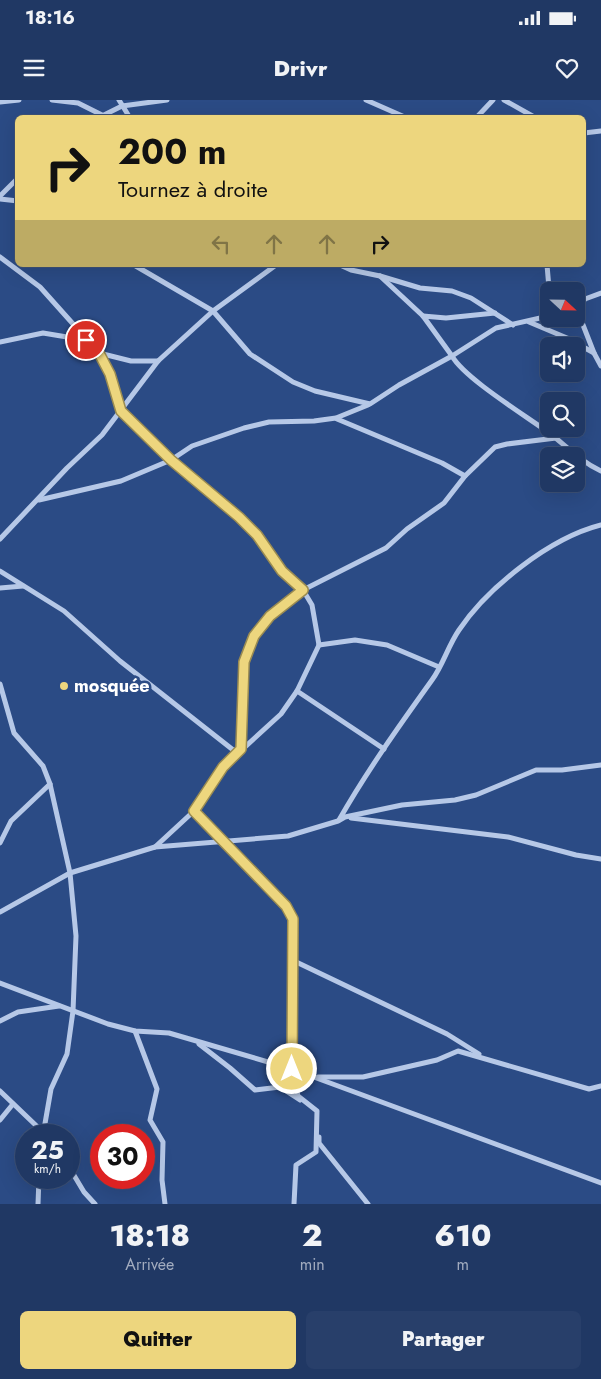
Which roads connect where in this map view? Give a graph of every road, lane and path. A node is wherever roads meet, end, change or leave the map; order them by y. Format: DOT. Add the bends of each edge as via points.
graph roads {
  1 [pos="19,100"];
  2 [pos="52,100"];
  3 [pos="119,100"];
  4 [pos="167,100"];
  5 [pos="366,100"];
  6 [pos="493,100"];
  7 [pos="504,100"];
  8 [pos="149,101"];
  9 [pos="0,102"];
  10 [pos="122,106"];
  11 [pos="104,115"];
  12 [pos="108,115"];
  13 [pos="128,115"];
  14 [pos="400,115"];
  15 [pos="479,115"];
  16 [pos="531,115"];
  17 [pos="601,131"];
  18 [pos="586,133"];
  19 [pos="15,181"];
  20 [pos="0,198"];
  21 [pos="15,200"];
  22 [pos="0,257"];
  23 [pos="137,267"];
  24 [pos="273,267"];
  25 [pos="344,267"];
  26 [pos="547,267"];
  27 [pos="380,276"];
  28 [pos="548,282"];
  29 [pos="601,293"];
  30 [pos="585,299"];
  31 [pos="213,311"];
  32 [pos="495,313"];
  33 [pos="423,316"];
  34 [pos="540,319"];
  35 [pos="528,322"];
  36 [pos="513,325"];
  37 [pos="585,328"];
  38 [pos="86,340"];
  39 [pos="0,342"];
  40 [pos="99,353"];
  41 [pos="594,353"];
  42 [pos="452,356"];
  43 [pos="158,361"];
  44 [pos="601,366"];
  45 [pos="370,404"];
  46 [pos="121,411"];
  47 [pos="336,418"];
  48 [pos="556,438"];
  49 [pos="171,460"];
  50 [pos="601,472"];
  51 [pos="465,476"];
  52 [pos="39,500"];
  53 [pos="601,526"];
  54 [pos="0,538"];
  55 [pos="0,571"];
  56 [pos="23,586"];
  57 [pos="0,588"];
  58 [pos="303,590"];
  59 [pos="319,645"];
  60 [pos="439,667"];
  61 [pos="0,684"];
  62 [pos="297,691"];
  63 [pos="384,749"];
  64 [pos="239,751"];
  65 [pos="601,765"];
  66 [pos="50,784"];
  67 [pos="194,811"];
  68 [pos="345,817"];
  69 [pos="338,821"];
  70 [pos="226,842"];
  71 [pos="0,843"];
  72 [pos="155,847"];
  73 [pos="601,859"];
  74 [pos="70,873"];
  75 [pos="0,912"];
  76 [pos="292,960"];
  77 [pos="0,982"];
  78 [pos="60,1006"];
  79 [pos="72,1011"];
  80 [pos="0,1021"];
  81 [pos="134,1031"];
  82 [pos="197,1043"];
  83 [pos="484,1058"];
  84 [pos="292,1069"];
  85 [pos="313,1076"];
  86 [pos="601,1086"];
  87 [pos="0,1091"];
  88 [pos="13,1104"];
  89 [pos="317,1111"];
  90 [pos="0,1120"];
  91 [pos="34,1124"];
  92 [pos="46,1124"];
  93 [pos="601,1182"];
  94 [pos="80,1185"];
  95 [pos="39,1189"];
  96 [pos="38,1204"];
  97 [pos="94,1204"];
  98 [pos="165,1204"];
  99 [pos="294,1204"];
  100 [pos="368,1204"];
  1 -- 9 [label="street"];
  2 -- 11 [label="street" via="78,103"];
  3 -- 10 [label="street"];
  4 -- 8 [label="street"];
  5 -- 14 [label="street"];
  6 -- 15 [label="street"];
  7 -- 16 [label="street"];
  8 -- 10 [label="street"];
  10 -- 12 [label="street"];
  10 -- 13 [label="street"];
  17 -- 18 [label="street"];
  19 -- 20 [label="street"];
  20 -- 21 [label="street"];
  22 -- 38 [label="street" via="40,287"];
  23 -- 31 [label="street"];
  24 -- 31 [label="street"];
  25 -- 27 [label="street"];
  26 -- 28 [label="street"];
  27 -- 32 [label="street" via="420,288 452,291"];
  27 -- 33 [label="street"];
  29 -- 30 [label="street"];
  31 -- 43 [label="street"];
  31 -- 45 [label="street" via="250,354 293,382"];
  32 -- 33 [label="street" via="446,318"];
  32 -- 36 [label="street"];
  33 -- 42 [label="street"];
  34 -- 35 [label="street"];
  35 -- 36 [label="street"];
  35 -- 41 [label="street"];
  36 -- 42 [label="street" via="496,328"];
  37 -- 41 [label="street"];
  38 -- 39 [label="street" via="43,332"];
  38 -- 40 [label="street"];
  40 -- 43 [label="street" via="130,362"];
  40 -- 46 [label="street" via="110,374"];
  41 -- 44 [label="street"];
  42 -- 45 [label="street"];
  42 -- 48 [label="street" via="468,373"];
  43 -- 46 [label="street"];
  45 -- 47 [label="street"];
  46 -- 49 [label="street"];
  46 -- 52 [label="street" via="102,436"];
  47 -- 49 [label="street" via="269,422 212,437"];
  47 -- 51 [label="street"];
  48 -- 50 [label="street"];
  48 -- 51 [label="street" via="495,447"];
  49 -- 52 [label="street" via="121,481"];
  49 -- 58 [label="street" via="239,517 257,535 282,571"];
  51 -- 58 [label="street" via="444,503 406,529 386,548"];
  52 -- 54 [label="street"];
  53 -- 60 [label="street" via="578,532 510,576 468,618"];
  55 -- 56 [label="street"];
  56 -- 57 [label="street"];
  56 -- 64 [label="street" via="64,612 120,661"];
  58 -- 59 [label="street" via="312,605"];
  58 -- 64 [label="street" via="270,616 254,636 244,662"];
  59 -- 60 [label="street" via="355,640 387,645"];
  59 -- 62 [label="street"];
  60 -- 63 [label="street"];
  61 -- 66 [label="street" via="14,733 43,766"];
  62 -- 63 [label="street"];
  62 -- 64 [label="street" via="281,714"];
  63 -- 69 [label="street"];
  64 -- 67 [label="street" via="223,767"];
  65 -- 68 [label="street" via="536,770 476,795"];
  66 -- 71 [label="street" via="11,821"];
  66 -- 74 [label="street"];
  67 -- 70 [label="street"];
  67 -- 72 [label="street"];
  68 -- 69 [label="street"];
  68 -- 73 [label="street" via="508,837"];
  69 -- 70 [label="street" via="288,836"];
  70 -- 72 [label="street"];
  70 -- 76 [label="street" via="286,906 293,919"];
  72 -- 74 [label="street"];
  74 -- 75 [label="street"];
  74 -- 79 [label="street" via="76,936"];
  76 -- 83 [label="street" via="447,1034"];
  76 -- 84 [label="street"];
  77 -- 78 [label="street"];
  78 -- 79 [label="street"];
  78 -- 80 [label="street" via="18,1012"];
  79 -- 81 [label="street"];
  79 -- 92 [label="street" via="67,1054 51,1089"];
  81 -- 82 [label="street" via="168,1032"];
  81 -- 98 [label="street" via="158,1089 150,1120 163,1142"];
  82 -- 84 [label="street"];
  82 -- 89 [label="street" via="255,1090 280,1087"];
  83 -- 85 [label="street" via="458,1051 437,1060 363,1076"];
  83 -- 86 [label="street" via="589,1089"];
  84 -- 85 [label="street"];
  84 -- 89 [label="street" via="298,1096"];
  85 -- 93 [label="street"];
  87 -- 88 [label="street"];
  88 -- 90 [label="street"];
  88 -- 91 [label="street"];
  89 -- 99 [label="street" via="316,1152 296,1165"];
  89 -- 100 [label="street" via="319,1143"];
  94 -- 97 [label="street"];
  95 -- 96 [label="street"];
}
